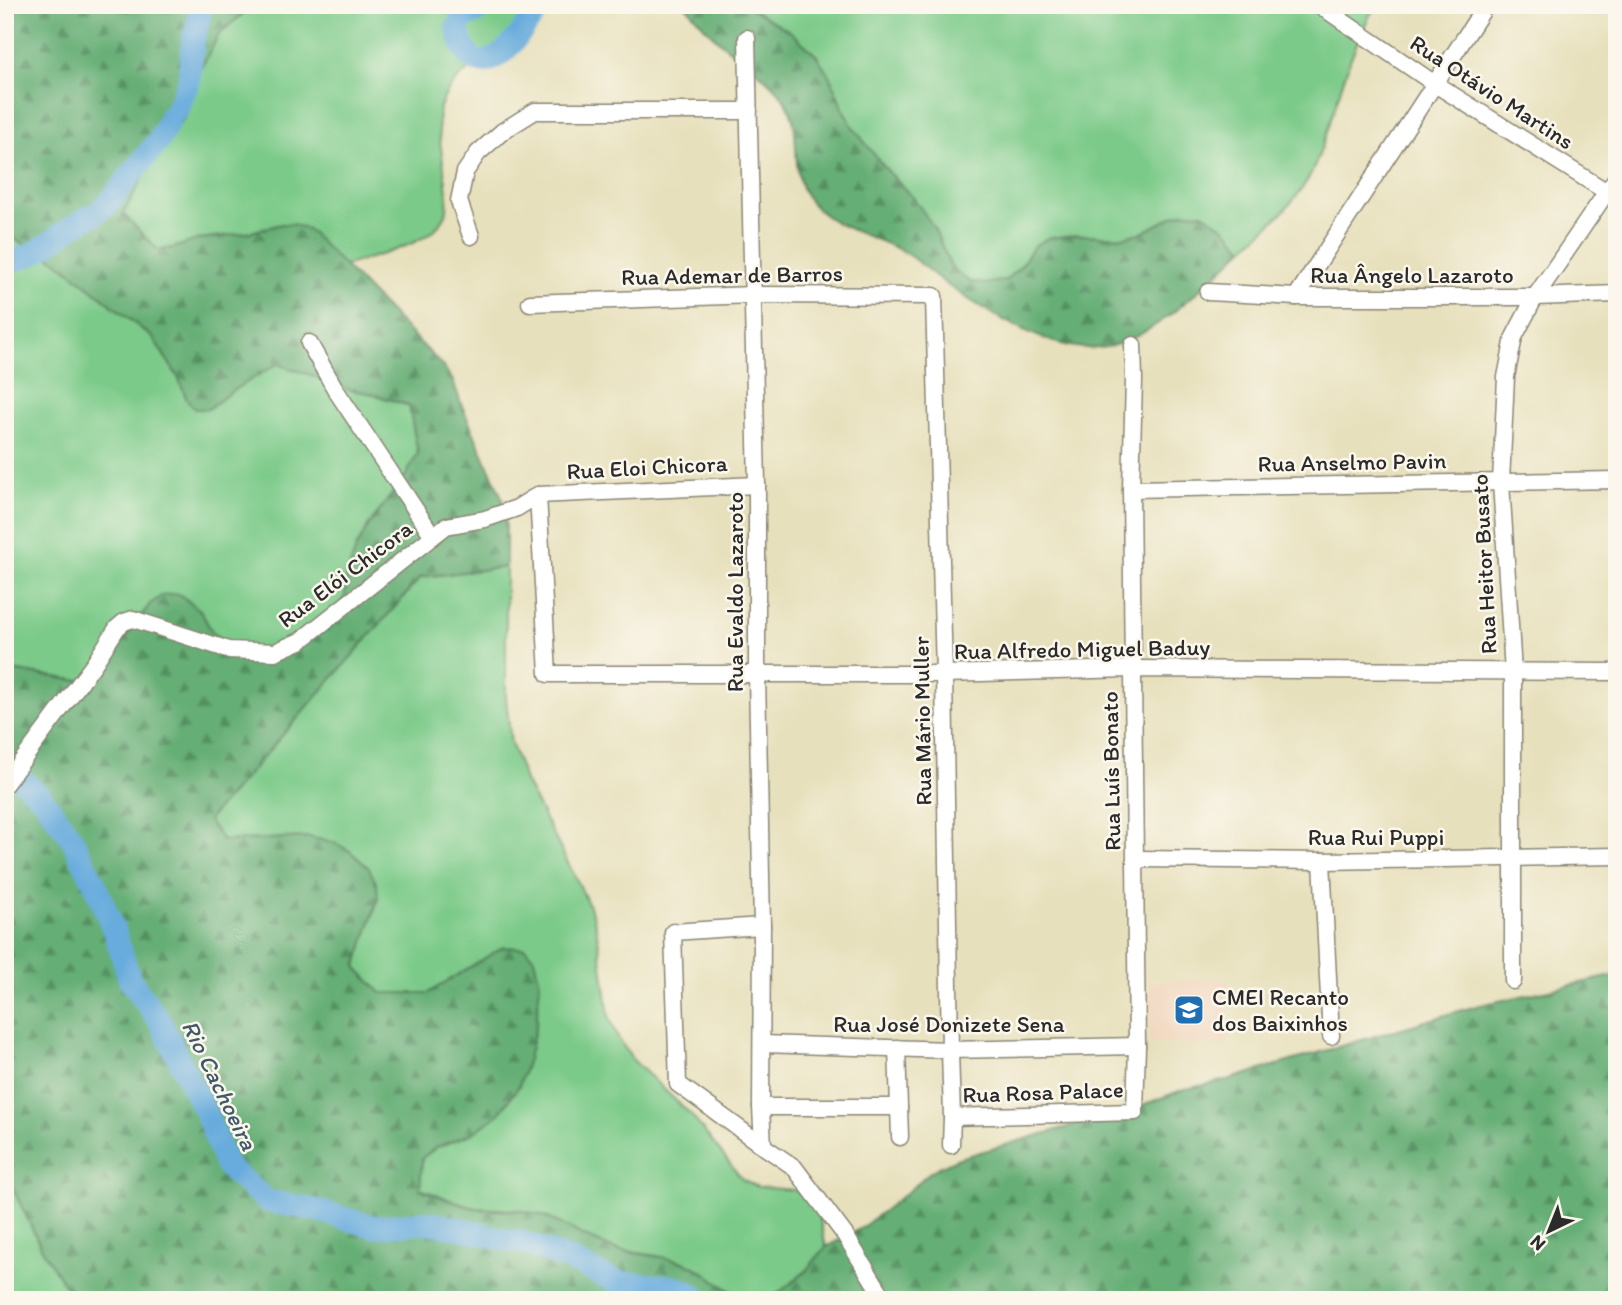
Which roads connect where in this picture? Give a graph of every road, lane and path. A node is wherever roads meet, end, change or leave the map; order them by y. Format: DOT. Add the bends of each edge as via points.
graph roads {
  1 [pos="1319,5"];
  2 [pos="1486,5"];
  3 [pos="747,38"];
  4 [pos="1435,84"];
  5 [pos="749,111"];
  6 [pos="1617,177"];
  7 [pos="1607,192"];
  8 [pos="471,236"];
  9 [pos="1208,292"];
  10 [pos="1617,294"];
  11 [pos="754,295"];
  12 [pos="933,296"];
  13 [pos="1296,297"];
  14 [pos="1535,297"];
  15 [pos="530,303"];
  16 [pos="309,343"];
  17 [pos="1133,345"];
  18 [pos="1617,480"];
  19 [pos="1501,482"];
  20 [pos="757,485"];
  21 [pos="1130,489"];
  22 [pos="538,495"];
  23 [pos="433,536"];
  24 [pos="1132,669"];
  25 [pos="1513,672"];
  26 [pos="1617,672"];
  27 [pos="944,674"];
  28 [pos="757,675"];
  29 [pos="5,784"];
  30 [pos="1617,856"];
  31 [pos="1135,859"];
  32 [pos="1513,859"];
  33 [pos="1322,861"];
  34 [pos="762,926"];
  35 [pos="1513,981"];
  36 [pos="1331,1036"];
  37 [pos="762,1044"];
  38 [pos="1137,1046"];
  39 [pos="897,1048"];
  40 [pos="950,1050"];
  41 [pos="761,1107"];
  42 [pos="899,1107"];
  43 [pos="1135,1112"];
  44 [pos="953,1117"];
  45 [pos="900,1137"];
  46 [pos="951,1145"];
  47 [pos="763,1146"];
  48 [pos="885,1300"];
  1 -- 4 [label="street, Rua Otávio Martins"];
  2 -- 4 [label="street"];
  3 -- 5 [label="street, Rua Evaldo Lazaroto"];
  4 -- 7 [label="street, Rua Otávio Martins"];
  4 -- 13 [label="street"];
  5 -- 8 [label="street" via="535,111 503,131 465,172 459,201"];
  5 -- 11 [label="street, Rua Evaldo Lazaroto"];
  6 -- 7 [label="street, Rua Heitor Busato"];
  7 -- 14 [label="street, Rua Heitor Busato"];
  9 -- 13 [label="street, Rua Ângelo Lazaroto"];
  10 -- 14 [label="street, Rua Ângelo Lazaroto"];
  11 -- 12 [label="street, Rua Ademar de Barros"];
  11 -- 15 [label="street, Rua Ademar de Barros"];
  11 -- 20 [label="street, Rua Evaldo Lazaroto"];
  12 -- 27 [label="street, Rua Mário Muller"];
  13 -- 14 [label="street, Rua Ângelo Lazaroto"];
  14 -- 19 [label="street, Rua Heitor Busato" via="1514,337 1506,377"];
  16 -- 23 [label="street"];
  17 -- 21 [label="street, Rua Luís Bonato"];
  18 -- 19 [label="street, Rua Anselmo Pavin"];
  19 -- 21 [label="street, Rua Anselmo Pavin"];
  19 -- 25 [label="street, Rua Heitor Busato"];
  20 -- 22 [label="street, Rua Eloi Chicora"];
  20 -- 28 [label="street, Rua Evaldo Lazaroto"];
  21 -- 24 [label="street, Rua Luís Bonato"];
  22 -- 23 [label="street, Rua Elói Chicora" via="495,516 446,526"];
  22 -- 28 [label="street, Rua Alfredo Miguel Baduy" via="548,674"];
  23 -- 29 [label="street, Rua Elói Chicora" via="300,641 275,652 229,650 133,619 124,622"];
  24 -- 25 [label="street, Rua Alfredo Miguel Baduy"];
  24 -- 27 [label="street, Rua Alfredo Miguel Baduy"];
  24 -- 31 [label="street, Rua Luís Bonato"];
  25 -- 26 [label="street, Rua Alfredo Miguel Baduy"];
  25 -- 32 [label="street, Rua Heitor Busato"];
  27 -- 28 [label="street, Rua Alfredo Miguel Baduy"];
  27 -- 40 [label="street, Rua Mário Muller"];
  28 -- 34 [label="street, Rua Evaldo Lazaroto"];
  30 -- 32 [label="street, Rua Rui Puppi"];
  31 -- 33 [label="street, Rua Rui Puppi"];
  31 -- 38 [label="street, Rua Luís Bonato"];
  32 -- 33 [label="street, Rua Rui Puppi"];
  32 -- 35 [label="street, Rua Heitor Busato"];
  33 -- 36 [label="street"];
  34 -- 37 [label="street, Rua Evaldo Lazaroto"];
  34 -- 47 [label="street" via="673,932 678,1084"];
  37 -- 39 [label="street, Rua José Donizete Sena"];
  37 -- 41 [label="street, Rua Evaldo Lazaroto"];
  38 -- 40 [label="street, Rua José Donizete Sena"];
  38 -- 43 [label="street, Rua Luís Bonato"];
  39 -- 40 [label="street, Rua José Donizete Sena"];
  39 -- 42 [label="street"];
  40 -- 44 [label="street, Rua Mário Muller"];
  41 -- 42 [label="street"];
  41 -- 47 [label="street, Rua Evaldo Lazaroto"];
  42 -- 45 [label="street"];
  43 -- 44 [label="street, Rua Rosa Palace"];
  44 -- 46 [label="street, Rua Mário Muller"];
  47 -- 48 [label="street" via="794,1167 845,1235"];
}
